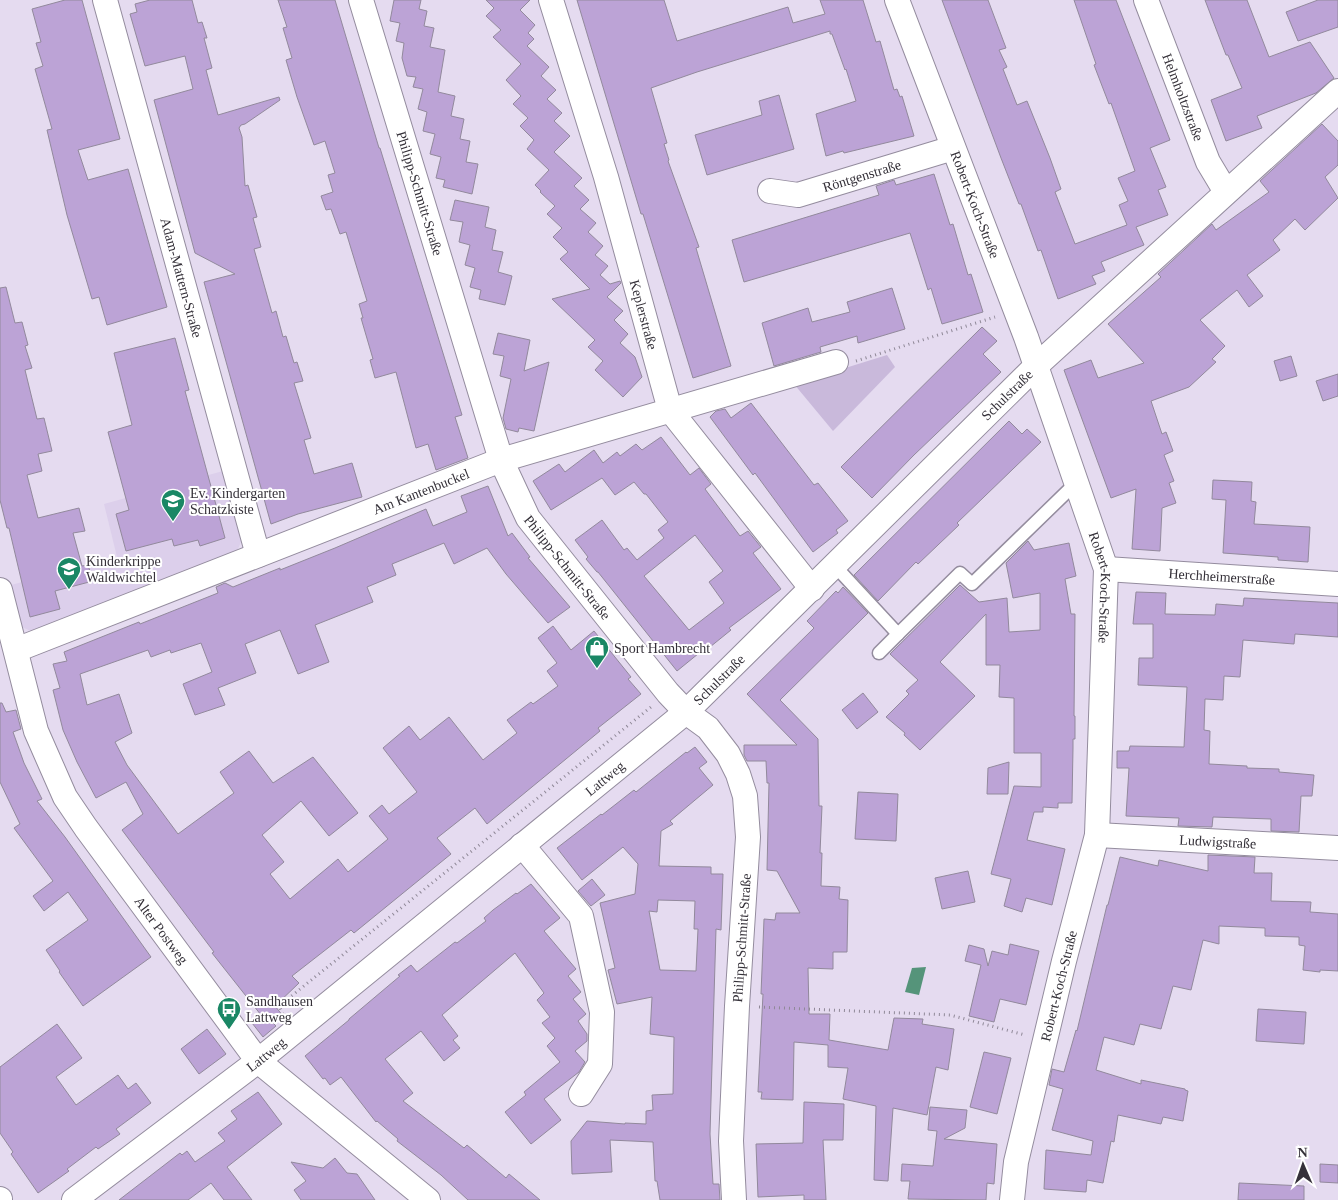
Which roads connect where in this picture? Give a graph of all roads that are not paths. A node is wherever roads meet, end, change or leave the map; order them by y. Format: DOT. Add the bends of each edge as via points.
graph roads {
  1 [pos="105,0"];
  2 [pos="361,0"];
  3 [pos="551,0"];
  4 [pos="897,0"];
  5 [pos="1146,0"];
  6 [pos="1338,91"];
  7 [pos="952,148"];
  8 [pos="770,191"];
  9 [pos="1226,192"];
  10 [pos="836,362"];
  11 [pos="1036,366"];
  12 [pos="670,410"];
  13 [pos="501,460"];
  14 [pos="1077,482"];
  15 [pos="258,555"];
  16 [pos="835,566"];
  17 [pos="1106,569"];
  18 [pos="1338,584"];
  19 [pos="812,589"];
  20 [pos="0,590"];
  21 [pos="898,634"];
  22 [pos="16,650"];
  23 [pos="879,653"];
  24 [pos="686,712"];
  25 [pos="1097,835"];
  26 [pos="522,845"];
  27 [pos="1338,848"];
  28 [pos="258,1061"];
  29 [pos="581,1094"];
  30 [pos="74,1200"];
  31 [pos="428,1200"];
  32 [pos="734,1200"];
  33 [pos="1012,1200"];
  1 -- 15 [label="street, Adam-Mattern-Straße"];
  2 -- 13 [label="street, Philipp-Schmitt-Straße"];
  3 -- 12 [label="street, Keplerstraße" via="606,177"];
  4 -- 7 [label="street, Robert-Koch-Straße"];
  5 -- 9 [label="street, Helmholtzstraße" via="1208,162"];
  6 -- 9 [label="street, Schulstraße"];
  7 -- 8 [label="street, Röntgenstraße" via="798,195"];
  7 -- 11 [label="street, Robert-Koch-Straße"];
  9 -- 11 [label="street, Schulstraße"];
  10 -- 12 [label="street, Am Kantenbuckel"];
  11 -- 14 [label="street, Robert-Koch-Straße"];
  11 -- 16 [label="street, Schulstraße"];
  12 -- 13 [label="street, Am Kantenbuckel"];
  12 -- 19 [label="street, Keplerstraße"];
  13 -- 15 [label="street, Am Kantenbuckel"];
  13 -- 24 [label="street, Philipp-Schmitt-Straße" via="528,518"];
  14 -- 17 [label="street, Robert-Koch-Straße"];
  14 -- 21 [label="lane" via="972,584 960,573"];
  15 -- 22 [label="street, Am Kantenbuckel"];
  16 -- 19 [label="street, Schulstraße"];
  16 -- 21 [label="lane"];
  17 -- 18 [label="street, Herchheimerstraße"];
  17 -- 25 [label="street, Robert-Koch-Straße"];
  19 -- 24 [label="street, Schulstraße"];
  20 -- 22 [label="street, Alter Postweg"];
  21 -- 23 [label="lane"];
  22 -- 28 [label="street, Alter Postweg" via="36,731 65,797"];
  24 -- 26 [label="street, Lattweg"];
  24 -- 32 [label="street, Philipp-Schmitt-Straße" via="708,728 728,754 745,796 748,837 730,1140"];
  25 -- 27 [label="street, Ludwigstraße"];
  25 -- 33 [label="street, Robert-Koch-Straße" via="1016,1162"];
  26 -- 28 [label="street, Lattweg"];
  26 -- 29 [label="street" via="580,916 602,1012 600,1064"];
  28 -- 30 [label="street, Lattweg"];
  28 -- 31 [label="street, Alter Postweg"];
}
